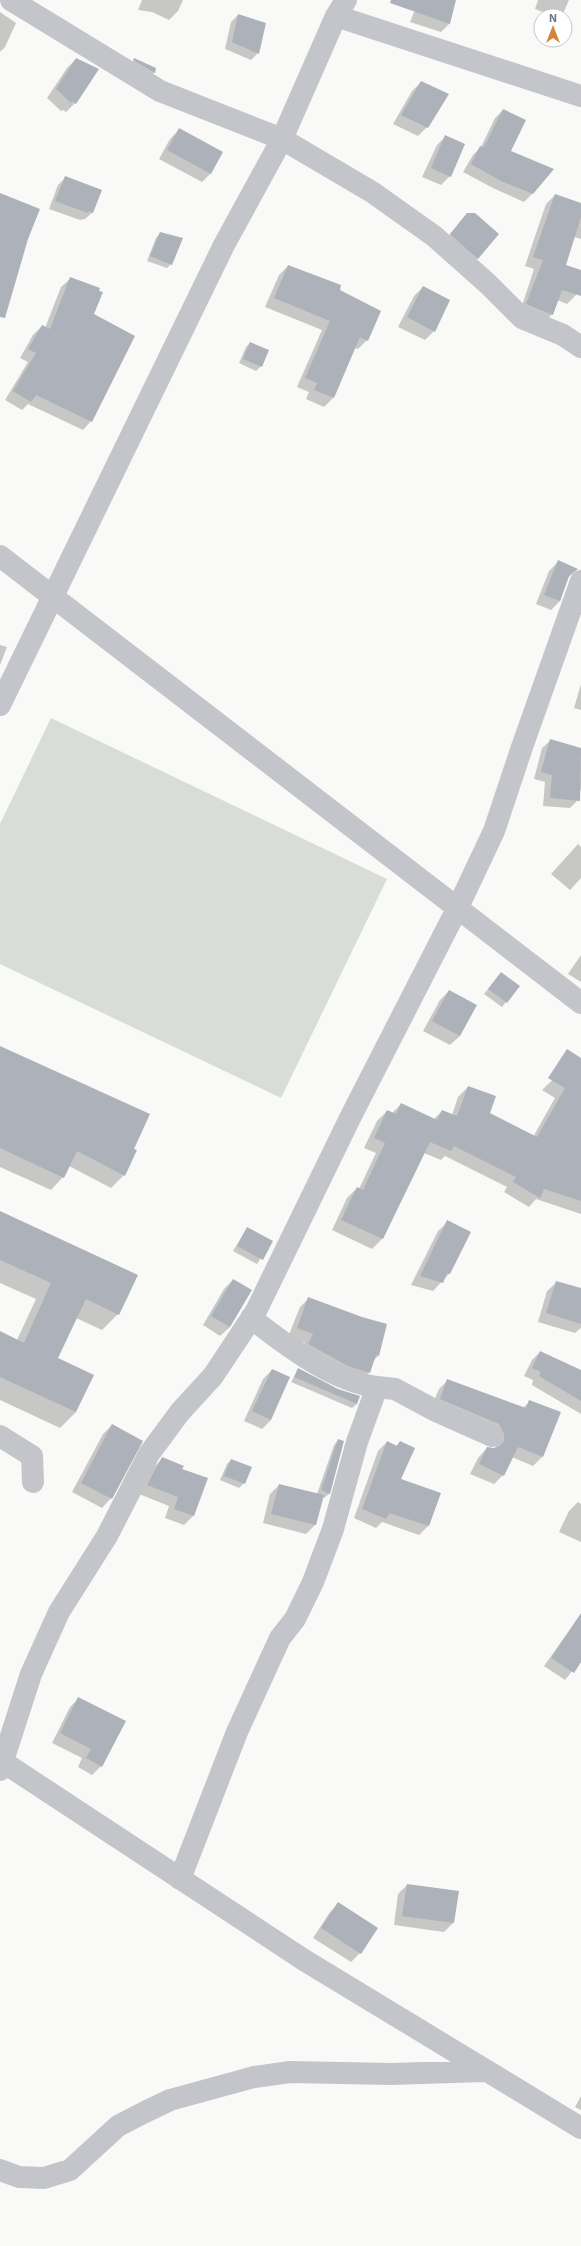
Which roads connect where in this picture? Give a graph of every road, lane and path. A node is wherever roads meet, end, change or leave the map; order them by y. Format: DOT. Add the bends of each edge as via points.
graph roads {
  1 [pos="11,0"];
  2 [pos="341,8"];
  3 [pos="581,96"];
  4 [pos="282,139"];
  5 [pos="581,347"];
  6 [pos="0,556"];
  7 [pos="581,581"];
  8 [pos="53,598"];
  9 [pos="0,705"];
  10 [pos="458,907"];
  11 [pos="581,1003"];
  12 [pos="251,1318"];
  13 [pos="377,1387"];
  14 [pos="0,1436"];
  15 [pos="492,1436"];
  16 [pos="33,1482"];
  17 [pos="1,1764"];
  18 [pos="180,1879"];
  19 [pos="484,2071"];
  20 [pos="581,2128"];
  21 [pos="0,2172"];
  1 -- 4 [label="street" via="160,91"];
  2 -- 3 [label="street"];
  2 -- 4 [label="street"];
  4 -- 5 [label="street" via="372,192 434,236 522,318"];
  4 -- 8 [label="street" via="224,245"];
  6 -- 8 [label="street"];
  7 -- 10 [label="street" via="494,831"];
  8 -- 9 [label="street"];
  8 -- 10 [label="street"];
  10 -- 11 [label="street"];
  10 -- 12 [label="street"];
  12 -- 13 [label="street" via="306,1359 356,1381"];
  12 -- 17 [label="street" via="213,1376 180,1412 149,1454 107,1536 60,1612 31,1674"];
  13 -- 15 [label="street" via="395,1389"];
  13 -- 18 [label="street" via="313,1582 295,1619 280,1638 237,1732"];
  14 -- 16 [label="street" via="32,1456"];
  17 -- 18 [label="street"];
  18 -- 19 [label="street" via="304,1960"];
  19 -- 20 [label="street"];
  19 -- 21 [label="street" via="399,2074 290,2072 254,2077 170,2100 143,2113 118,2126 70,2170 44,2178 19,2177"];
}
